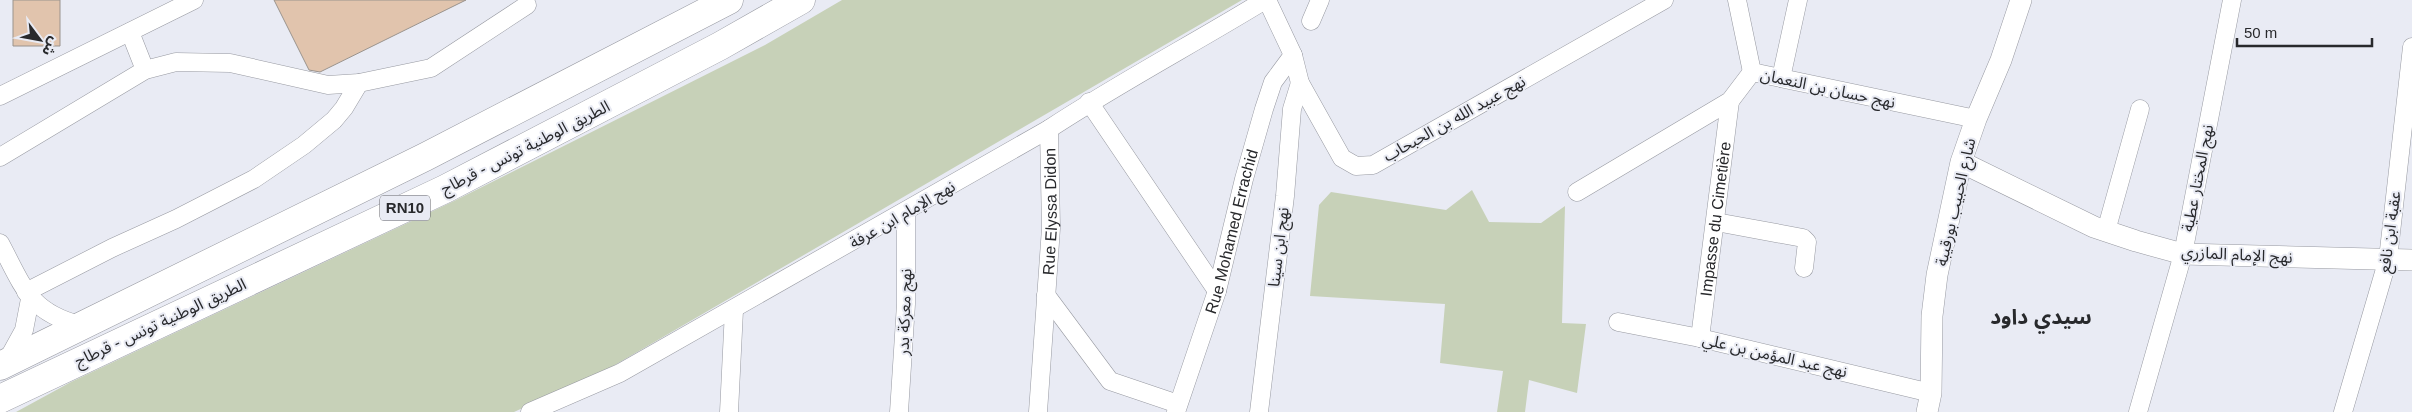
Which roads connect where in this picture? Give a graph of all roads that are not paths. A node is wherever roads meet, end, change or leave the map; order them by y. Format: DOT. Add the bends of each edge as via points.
graph roads {
  1 [pos="194,0"];
  2 [pos="729,0"];
  3 [pos="801,0"];
  4 [pos="1266,0"];
  5 [pos="1320,0"];
  6 [pos="1664,0"];
  7 [pos="1737,0"];
  8 [pos="1798,0"];
  9 [pos="2022,0"];
  10 [pos="2232,0"];
  11 [pos="527,4"];
  12 [pos="1311,21"];
  13 [pos="130,32"];
  14 [pos="2412,47"];
  15 [pos="1293,55"];
  16 [pos="145,70"];
  17 [pos="1752,72"];
  18 [pos="1781,78"];
  19 [pos="358,83"];
  20 [pos="1300,83"];
  21 [pos="0,96"];
  22 [pos="1730,100"];
  23 [pos="1089,102"];
  24 [pos="2140,109"];
  25 [pos="1976,119"];
  26 [pos="1049,129"];
  27 [pos="0,157"];
  28 [pos="1961,162"];
  29 [pos="1576,192"];
  30 [pos="906,212"];
  31 [pos="1716,222"];
  32 [pos="2106,231"];
  33 [pos="0,243"];
  34 [pos="2183,254"];
  35 [pos="2388,259"];
  36 [pos="2412,260"];
  37 [pos="1804,268"];
  38 [pos="1216,291"];
  39 [pos="1046,295"];
  40 [pos="28,296"];
  41 [pos="734,310"];
  42 [pos="1618,322"];
  43 [pos="80,325"];
  44 [pos="1700,338"];
  45 [pos="2,365"];
  46 [pos="60,369"];
  47 [pos="0,399"];
  48 [pos="1929,403"];
  49 [pos="0,408"];
  50 [pos="1177,408"];
  51 [pos="530,412"];
  52 [pos="729,412"];
  53 [pos="899,412"];
  54 [pos="1038,412"];
  55 [pos="1259,412"];
  56 [pos="2138,412"];
  57 [pos="2343,412"];
  1 -- 13 [label="street"];
  2 -- 43 [label="highway, الطريق الوطنية تونس - قرطاج / RN10" via="425,157"];
  3 -- 46 [label="highway, الطريق الوطنية تونس - قرطاج / RN10" via="720,46 445,189"];
  4 -- 15 [label="street, نهج عبيد الله بن الحبحاب"];
  4 -- 23 [label="street, نهج الإمام ابن عرفة"];
  5 -- 12 [label="street"];
  6 -- 20 [label="street, نهج عبيد الله بن الحبحاب" via="1373,165 1356,166 1342,158"];
  7 -- 17 [label="street, نهج حسان بن النعمان"];
  8 -- 18 [label="street"];
  9 -- 25 [label="street, شارع الحبيب بورقيبة"];
  10 -- 34 [label="street, نهج المختار عطية"];
  11 -- 19 [label="street" via="430,68"];
  13 -- 16 [label="street"];
  13 -- 21 [label="street"];
  14 -- 35 [label="street, عقبة ابن نافع"];
  15 -- 20 [label="street, نهج عبيد الله بن الحبحاب"];
  15 -- 38 [label="street, Rue Mohamed Errachid" via="1273,82 1264,109"];
  16 -- 19 [label="street" via="176,62 230,63 328,85"];
  16 -- 27 [label="street"];
  17 -- 18 [label="street, نهج حسان بن النعمان"];
  17 -- 22 [label="street"];
  18 -- 25 [label="street, نهج حسان بن النعمان"];
  19 -- 40 [label="street" via="334,120 254,179 112,248"];
  20 -- 55 [label="street, نهج ابن سينا" via="1292,110"];
  22 -- 29 [label="street"];
  22 -- 31 [label="street, Impasse du Cimetière"];
  23 -- 26 [label="street, نهج الإمام ابن عرفة"];
  23 -- 38 [label="street"];
  24 -- 32 [label="street"];
  25 -- 28 [label="street, شارع الحبيب بورقيبة"];
  26 -- 30 [label="street, نهج الإمام ابن عرفة"];
  26 -- 39 [label="street, Rue Elyssa Didon" via="1050,228"];
  28 -- 32 [label="street, نهج الإمام المازري" via="2051,208"];
  28 -- 48 [label="street, شارع الحبيب بورقيبة" via="1935,291"];
  30 -- 41 [label="street, نهج الإمام ابن عرفة"];
  30 -- 53 [label="street, نهج معركة بدر" via="906,304"];
  31 -- 37 [label="street" via="1803,238 1807,242"];
  31 -- 44 [label="street, Impasse du Cimetière"];
  32 -- 34 [label="street, نهج الإمام المازري"];
  33 -- 40 [label="street"];
  34 -- 35 [label="street, نهج الإمام المازري"];
  34 -- 56 [label="street, نهج المختار عطية"];
  35 -- 36 [label="street, نهج الإمام المازري"];
  35 -- 57 [label="street, عقبة ابن نافع"];
  38 -- 50 [label="street, Rue Mohamed Errachid"];
  39 -- 50 [label="street, Rue Elyssa Didon" via="1110,381"];
  39 -- 54 [label="street, Rue Elyssa Didon"];
  40 -- 43 [label="street" via="52,315"];
  40 -- 45 [label="street" via="24,330"];
  41 -- 51 [label="street, نهج الإمام ابن عرفة" via="620,373"];
  41 -- 52 [label="street"];
  42 -- 44 [label="street, نهج عبد المؤمن بن علي"];
  43 -- 45 [label="highway, الطريق الوطنية تونس - قرطاج / RN10"];
  44 -- 48 [label="street, نهج عبد المؤمن بن علي"];
  46 -- 47 [label="highway, الطريق الوطنية تونس - قرطاج / RN10"];
  46 -- 49 [label="highway"];
}
